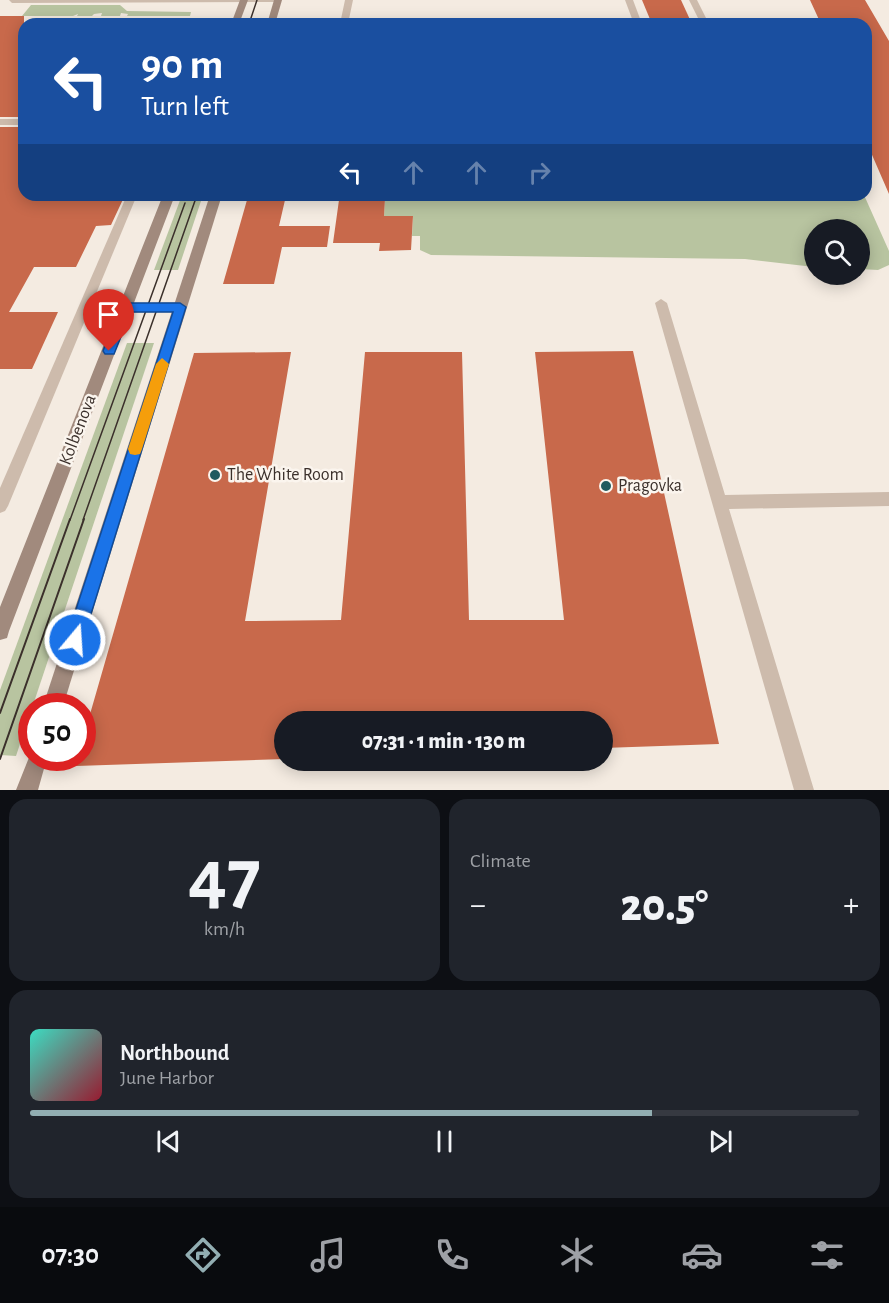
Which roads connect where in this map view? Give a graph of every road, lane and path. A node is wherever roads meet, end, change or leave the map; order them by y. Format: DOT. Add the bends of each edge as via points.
graph roads {
  1 [pos="244,0"];
  2 [pos="278,0"];
  3 [pos="349,0"];
  4 [pos="629,0"];
  5 [pos="693,0"];
  6 [pos="12,1"];
  7 [pos="237,18"];
  8 [pos="273,18"];
  9 [pos="345,18"];
  10 [pos="636,18"];
  11 [pos="702,18"];
  12 [pos="0,122"];
  13 [pos="18,122"];
  14 [pos="129,201"];
  15 [pos="167,201"];
  16 [pos="214,201"];
  17 [pos="661,303"];
  18 [pos="180,307"];
  19 [pos="126,308"];
  20 [pos="889,499"];
  21 [pos="719,502"];
  22 [pos="0,506"];
  23 [pos="0,630"];
  24 [pos="57,693"];
  25 [pos="33,771"];
  26 [pos="27,790"];
  27 [pos="804,790"];
  1 -- 2 [label="lane"];
  1 -- 6 [label="lane"];
  1 -- 7 [label="main road"];
  2 -- 8 [label="main road"];
  3 -- 9 [label="street"];
  4 -- 10 [label="lane"];
  5 -- 11 [label="lane"];
  12 -- 13 [label="lane"];
  14 -- 22 [label="lane"];
  15 -- 19 [label="main road, Kolbenova"];
  16 -- 18 [label="main road"];
  17 -- 21 [label="lane"];
  18 -- 19 [label="street"];
  18 -- 24 [label="main road"];
  19 -- 23 [label="main road, Kolbenova"];
  20 -- 21 [label="lane"];
  21 -- 27 [label="lane"];
  25 -- 26 [label="main road"];
}
